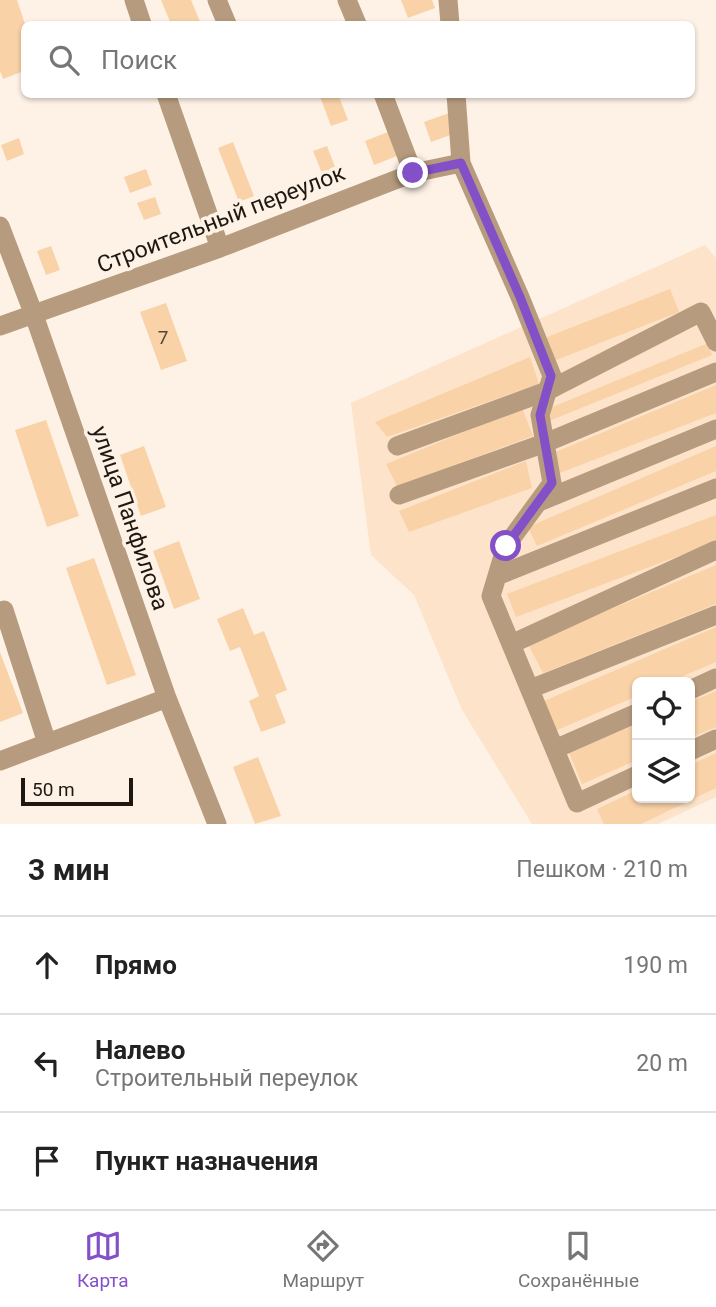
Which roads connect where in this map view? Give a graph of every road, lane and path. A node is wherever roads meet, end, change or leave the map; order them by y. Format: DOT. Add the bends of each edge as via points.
graph roads {
  1 [pos="134,0"];
  2 [pos="217,0"];
  3 [pos="347,0"];
  4 [pos="449,0"];
  5 [pos="141,21"];
  6 [pos="226,21"];
  7 [pos="355,21"];
  8 [pos="450,21"];
  9 [pos="167,98"];
  10 [pos="385,98"];
  11 [pos="456,98"];
  12 [pos="461,163"];
  13 [pos="413,173"];
  14 [pos="0,226"];
  15 [pos="220,248"];
  16 [pos="34,315"];
  17 [pos="0,326"];
  18 [pos="716,342"];
  19 [pos="716,372"];
  20 [pos="547,391"];
  21 [pos="716,429"];
  22 [pos="545,443"];
  23 [pos="397,446"];
  24 [pos="716,488"];
  25 [pos="399,495"];
  26 [pos="538,503"];
  27 [pos="716,550"];
  28 [pos="497,576"];
  29 [pos="4,610"];
  30 [pos="716,615"];
  31 [pos="511,643"];
  32 [pos="716,678"];
  33 [pos="695,688"];
  34 [pos="530,689"];
  35 [pos="167,698"];
  36 [pos="632,715"];
  37 [pos="716,739"];
  38 [pos="47,743"];
  39 [pos="555,749"];
  40 [pos="695,749"];
  41 [pos="0,761"];
  42 [pos="632,777"];
  43 [pos="218,824"];
  1 -- 5 [label="street"];
  2 -- 6 [label="street"];
  3 -- 7 [label="street"];
  4 -- 8 [label="street"];
  9 -- 15 [label="street"];
  10 -- 13 [label="street"];
  11 -- 12 [label="street"];
  12 -- 13 [label="street, Строительный переулок"];
  12 -- 20 [label="street" via="551,376"];
  13 -- 15 [label="street, Строительный переулок"];
  14 -- 16 [label="street, улица Панфилова"];
  15 -- 16 [label="street, Строительный переулок"];
  16 -- 17 [label="street, Строительный переулок"];
  16 -- 35 [label="street, улица Панфилова"];
  18 -- 20 [label="street" via="701,312"];
  19 -- 22 [label="street"];
  20 -- 22 [label="street" via="540,415"];
  20 -- 23 [label="street"];
  21 -- 26 [label="street"];
  22 -- 25 [label="street"];
  22 -- 26 [label="street" via="552,483"];
  24 -- 28 [label="street"];
  26 -- 28 [label="street" via="506,546"];
  27 -- 31 [label="street"];
  28 -- 31 [label="street" via="491,596"];
  29 -- 38 [label="street"];
  30 -- 34 [label="street"];
  31 -- 34 [label="street"];
  32 -- 33 [label="street"];
  34 -- 39 [label="street"];
  35 -- 38 [label="street"];
  35 -- 43 [label="street, улица Панфилова"];
  36 -- 39 [label="street"];
  37 -- 40 [label="street"];
  38 -- 41 [label="street"];
  39 -- 42 [label="street" via="577,803"];
}
